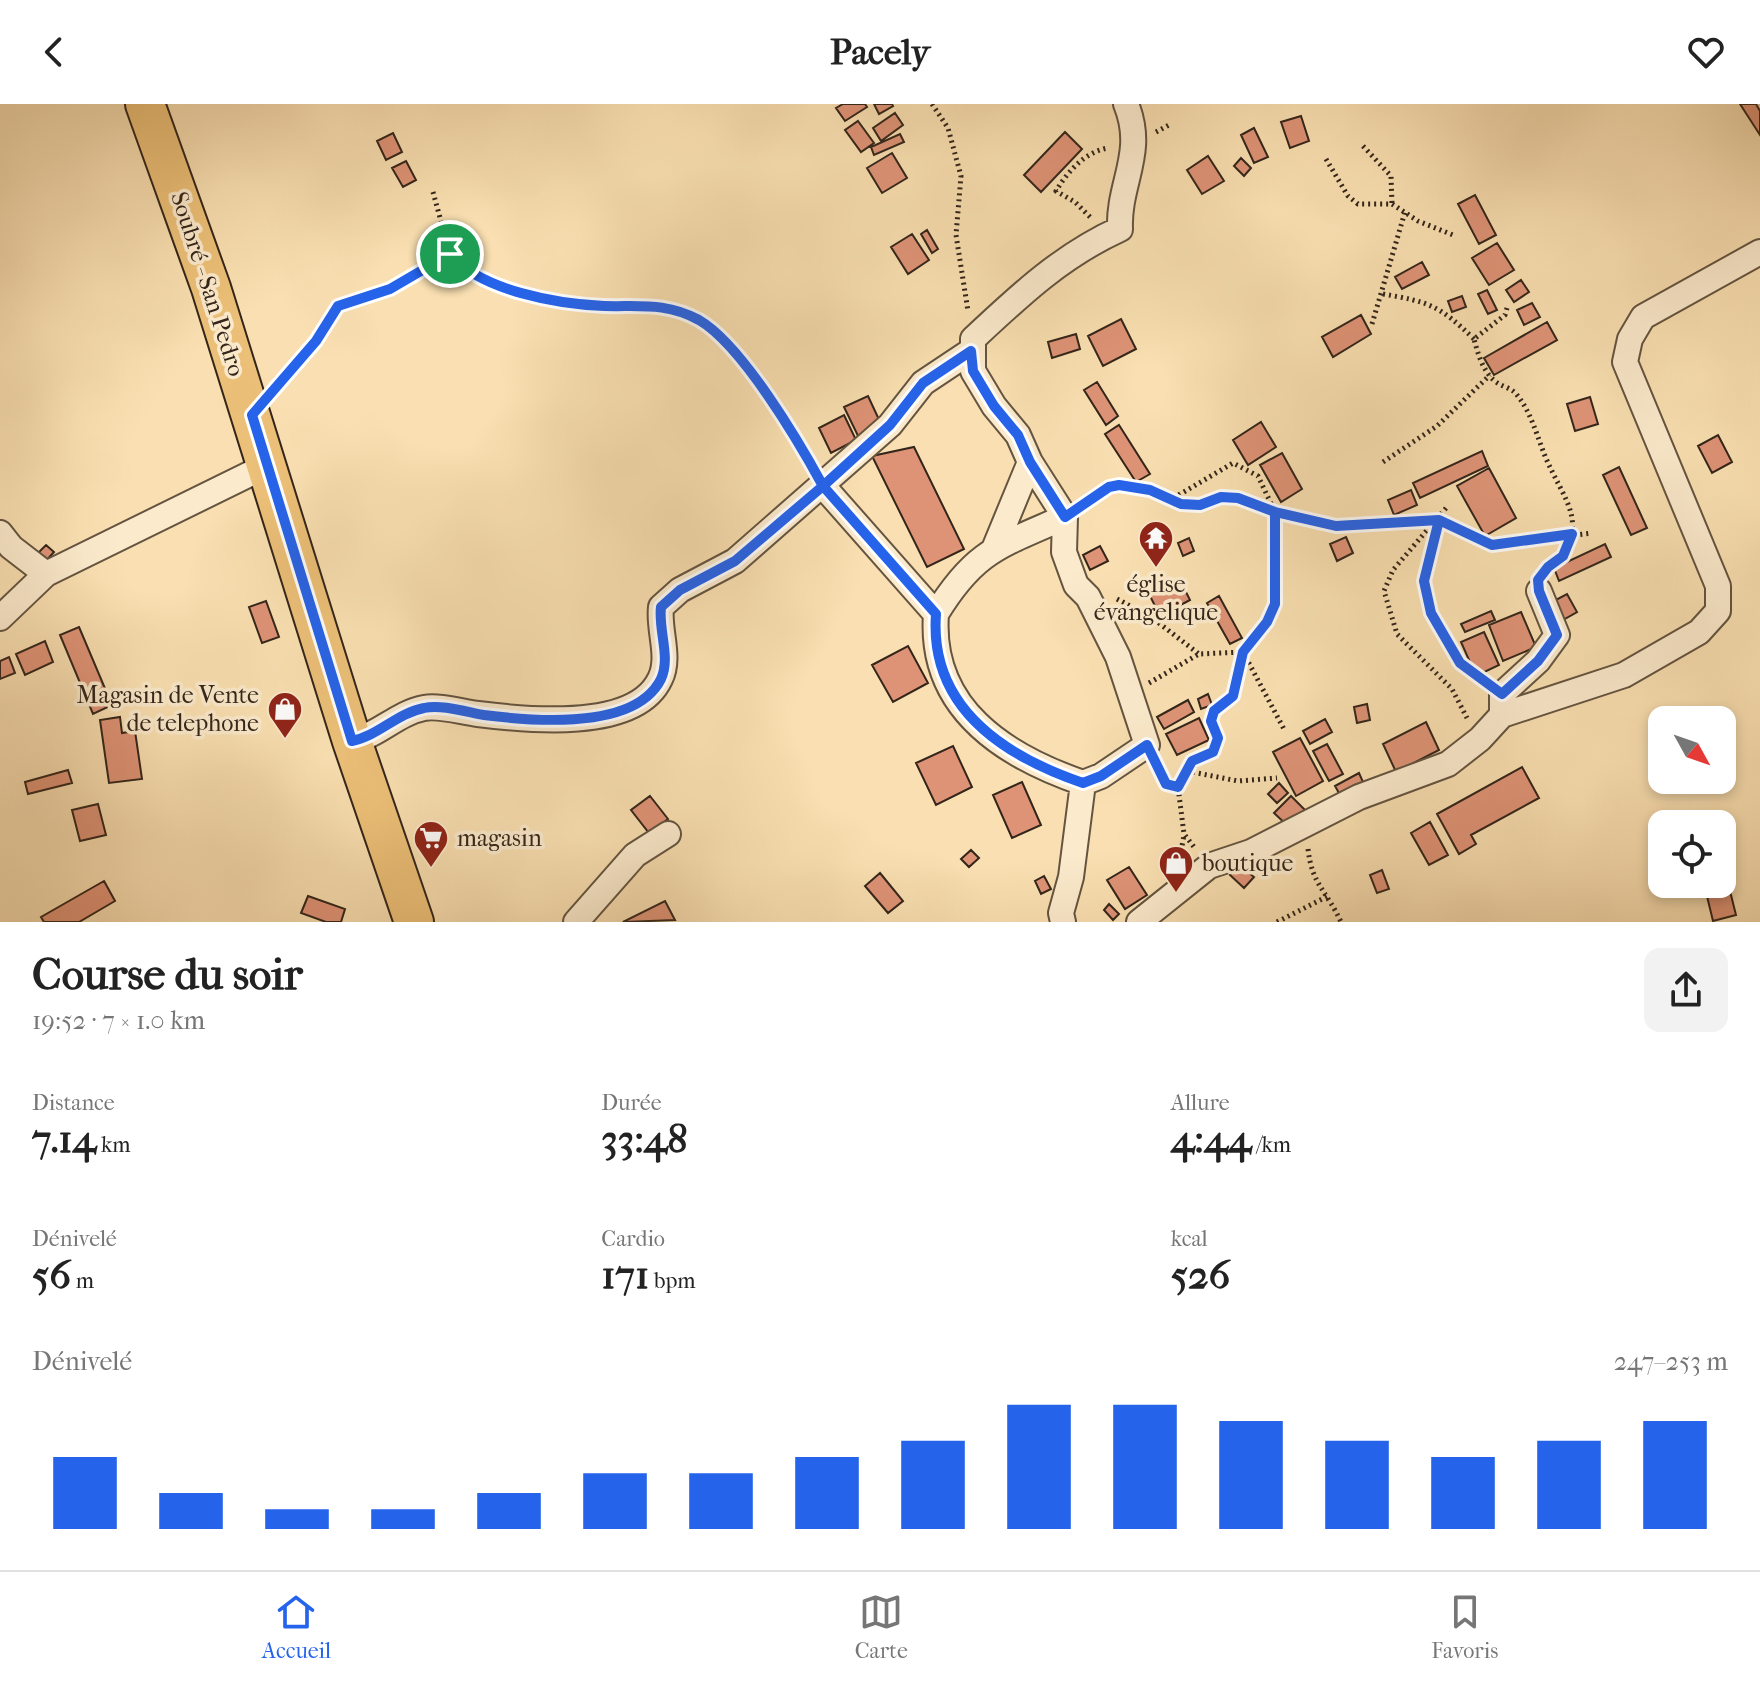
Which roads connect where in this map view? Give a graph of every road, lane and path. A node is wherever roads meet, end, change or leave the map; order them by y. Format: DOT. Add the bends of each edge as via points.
graph roads {
  1 [pos="145,104"];
  2 [pos="932,104"];
  3 [pos="1126,104"];
  4 [pos="1136,143"];
  5 [pos="1363,146"];
  6 [pos="1326,159"];
  7 [pos="433,192"];
  8 [pos="1392,204"];
  9 [pos="1405,212"];
  10 [pos="1120,229"];
  11 [pos="1453,235"];
  12 [pos="1760,252"];
  13 [pos="450,254"];
  14 [pos="1383,294"];
  15 [pos="1507,308"];
  16 [pos="1372,324"];
  17 [pos="1474,339"];
  18 [pos="972,345"];
  19 [pos="1490,375"];
  20 [pos="252,415"];
  21 [pos="1030,462"];
  22 [pos="1383,462"];
  23 [pos="266,466"];
  24 [pos="823,486"];
  25 [pos="1172,499"];
  26 [pos="1446,508"];
  27 [pos="1275,512"];
  28 [pos="1065,517"];
  29 [pos="1439,520"];
  30 [pos="0,533"];
  31 [pos="1592,533"];
  32 [pos="1572,534"];
  33 [pos="994,549"];
  34 [pos="46,574"];
  35 [pos="1539,591"];
  36 [pos="1088,597"];
  37 [pos="936,614"];
  38 [pos="0,618"];
  39 [pos="1243,652"];
  40 [pos="1199,654"];
  41 [pos="1128,687"];
  42 [pos="1502,704"];
  43 [pos="1285,731"];
  44 [pos="1480,739"];
  45 [pos="352,741"];
  46 [pos="1147,745"];
  47 [pos="1187,771"];
  48 [pos="1277,778"];
  49 [pos="1083,783"];
  50 [pos="1178,787"];
  51 [pos="1305,825"];
  52 [pos="668,834"];
  53 [pos="1212,869"];
  54 [pos="1328,896"];
  55 [pos="414,922"];
  56 [pos="576,922"];
  57 [pos="1063,922"];
  58 [pos="1139,922"];
  59 [pos="1277,922"];
  60 [pos="1341,922"];
  1 -- 20 [label="main road, Soubré - San Pedro"];
  2 -- 18 [label="path" via="948,128 961,176 956,235"];
  3 -- 4 [label="street"];
  4 -- 10 [label="street"];
  4 -- 10 [label="path" via="1095,150 1067,173 1056,191 1101,227"];
  5 -- 8 [label="path" via="1391,176"];
  6 -- 8 [label="path" via="1358,204"];
  7 -- 13 [label="path"];
  8 -- 9 [label="path"];
  9 -- 11 [label="path"];
  9 -- 14 [label="path" via="1382,282"];
  10 -- 18 [label="street" via="1042,274"];
  12 -- 42 [label="street" via="1643,317 1625,362 1718,586 1718,611 1699,632 1624,675"];
  13 -- 20 [label="path" via="390,289 338,306 316,341"];
  13 -- 24 [label="path" via="479,276 527,295 603,306 654,304 700,321 766,393"];
  14 -- 16 [label="path"];
  14 -- 17 [label="path" via="1417,298 1441,309"];
  15 -- 17 [label="path"];
  17 -- 19 [label="path"];
  18 -- 21 [label="street" via="973,371 1018,435"];
  18 -- 24 [label="street" via="923,383 890,425"];
  19 -- 22 [label="path" via="1437,426"];
  19 -- 32 [label="path" via="1516,393 1525,408 1573,509"];
  20 -- 23 [label="main road, Soubré - San Pedro"];
  21 -- 28 [label="street"];
  21 -- 33 [label="street"];
  23 -- 34 [label="street"];
  23 -- 45 [label="main road, Soubré - San Pedro"];
  24 -- 37 [label="street"];
  24 -- 45 [label="street" via="735,561 680,590 661,607 661,679 641,702 607,714 529,721 425,707"];
  25 -- 27 [label="path" via="1200,505 1221,497 1238,498"];
  25 -- 27 [label="path" via="1233,463 1258,476"];
  25 -- 28 [label="path" via="1150,490 1109,487"];
  26 -- 29 [label="path"];
  27 -- 29 [label="path" via="1336,526"];
  27 -- 39 [label="path" via="1275,604"];
  28 -- 33 [label="street"];
  28 -- 36 [label="street" via="1064,552 1076,585"];
  29 -- 32 [label="path" via="1492,545"];
  29 -- 42 [label="path" via="1424,581 1431,613 1460,663"];
  29 -- 44 [label="path" via="1393,570 1384,591 1397,634 1452,689"];
  30 -- 34 [label="street"];
  31 -- 32 [label="path"];
  32 -- 35 [label="path" via="1563,556 1538,580"];
  33 -- 37 [label="street" via="967,569"];
  34 -- 38 [label="street"];
  35 -- 42 [label="street" via="1557,635"];
  36 -- 40 [label="path" via="1107,595 1137,608"];
  36 -- 41 [label="street"];
  37 -- 49 [label="street" via="934,640 959,704 1027,761"];
  39 -- 40 [label="path"];
  39 -- 43 [label="path"];
  39 -- 47 [label="path" via="1233,696 1214,711 1211,721 1218,738 1213,752 1192,761"];
  40 -- 41 [label="path" via="1132,693"];
  41 -- 46 [label="street"];
  42 -- 44 [label="street"];
  44 -- 51 [label="street" via="1448,764 1359,797"];
  45 -- 55 [label="main road, Soubré - San Pedro"];
  46 -- 49 [label="street"];
  46 -- 50 [label="path" via="1166,784"];
  47 -- 48 [label="path" via="1238,781"];
  47 -- 50 [label="path"];
  49 -- 57 [label="street"];
  50 -- 53 [label="path" via="1184,834"];
  51 -- 53 [label="street"];
  51 -- 54 [label="path" via="1310,871"];
  52 -- 56 [label="street" via="635,855"];
  53 -- 58 [label="street"];
  54 -- 59 [label="path"];
  54 -- 60 [label="path"];
}
